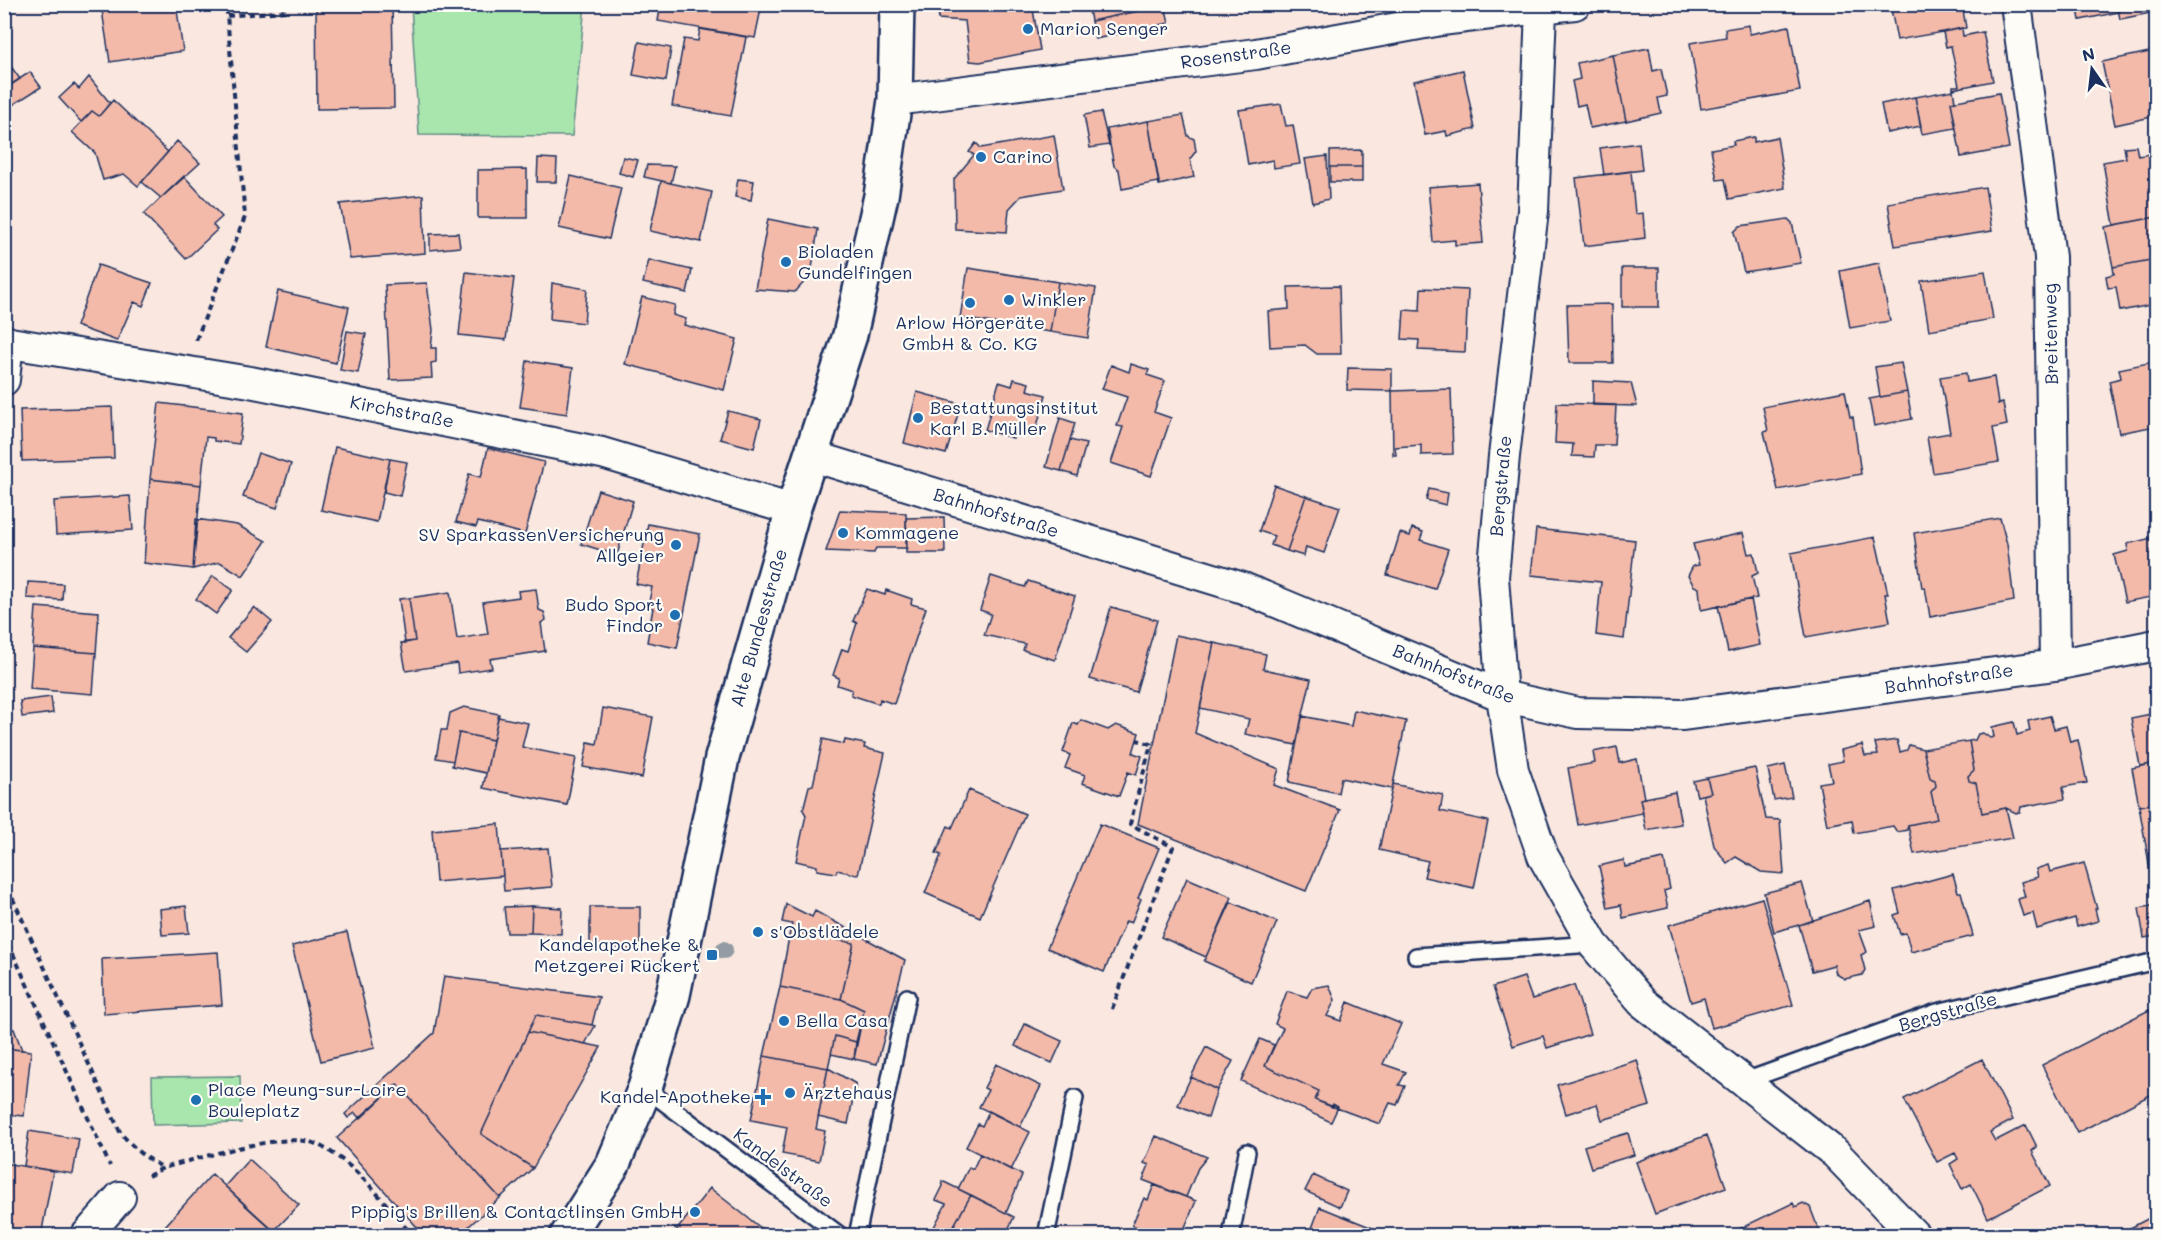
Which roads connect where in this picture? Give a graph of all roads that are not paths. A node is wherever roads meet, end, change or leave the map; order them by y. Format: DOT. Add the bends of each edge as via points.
graph roads {
  1 [pos="897,4"];
  2 [pos="1575,4"];
  3 [pos="2016,4"];
  4 [pos="1541,10"];
  5 [pos="1440,12"];
  6 [pos="895,100"];
  7 [pos="6,342"];
  8 [pos="4,380"];
  9 [pos="812,456"];
  10 [pos="793,510"];
  11 [pos="2157,645"];
  12 [pos="2055,665"];
  13 [pos="1502,696"];
  14 [pos="1593,944"];
  15 [pos="1416,956"];
  16 [pos="2157,961"];
  17 [pos="907,997"];
  18 [pos="1745,1081"];
  19 [pos="645,1088"];
  20 [pos="1075,1098"];
  21 [pos="1247,1152"];
  22 [pos="121,1194"];
  23 [pos="86,1236"];
  24 [pos="567,1236"];
  25 [pos="841,1236"];
  26 [pos="857,1236"];
  27 [pos="1046,1236"];
  28 [pos="1231,1236"];
  29 [pos="1915,1236"];
  1 -- 6 [label="street, Alte Bundesstraße"];
  2 -- 4 [label="street, Rosenstraße"];
  3 -- 12 [label="street, Breitenweg" via="2050,257"];
  4 -- 5 [label="street, Rosenstraße"];
  4 -- 13 [label="street, Bergstraße" via="1533,211 1493,578"];
  5 -- 6 [label="street, Rosenstraße" via="1256,54"];
  6 -- 9 [label="street, Alte Bundesstraße" via="881,196 850,336"];
  7 -- 8 [label="street"];
  7 -- 10 [label="street, Kirchstraße" via="184,371 603,453"];
  9 -- 10 [label="street, Alte Bundesstraße"];
  9 -- 13 [label="street, Bahnhofstraße" via="1243,588"];
  10 -- 19 [label="street, Alte Bundesstraße" via="722,758 673,996"];
  11 -- 12 [label="street, Bahnhofstraße"];
  12 -- 13 [label="street, Bahnhofstraße" via="1683,715 1578,713"];
  13 -- 14 [label="street, Bergstraße" via="1514,770 1543,856"];
  14 -- 15 [label="lane"];
  14 -- 18 [label="street, Bergstraße" via="1642,1002"];
  16 -- 18 [label="lane, Bergstraße" via="1937,1012"];
  17 -- 26 [label="lane"];
  18 -- 29 [label="street, Bergstraße" via="1835,1153"];
  19 -- 24 [label="street, Alte Bundesstraße" via="613,1164"];
  19 -- 25 [label="lane, Kandelstraße"];
  20 -- 27 [label="lane"];
  21 -- 28 [label="lane"];
  22 -- 23 [label="street"];
}
